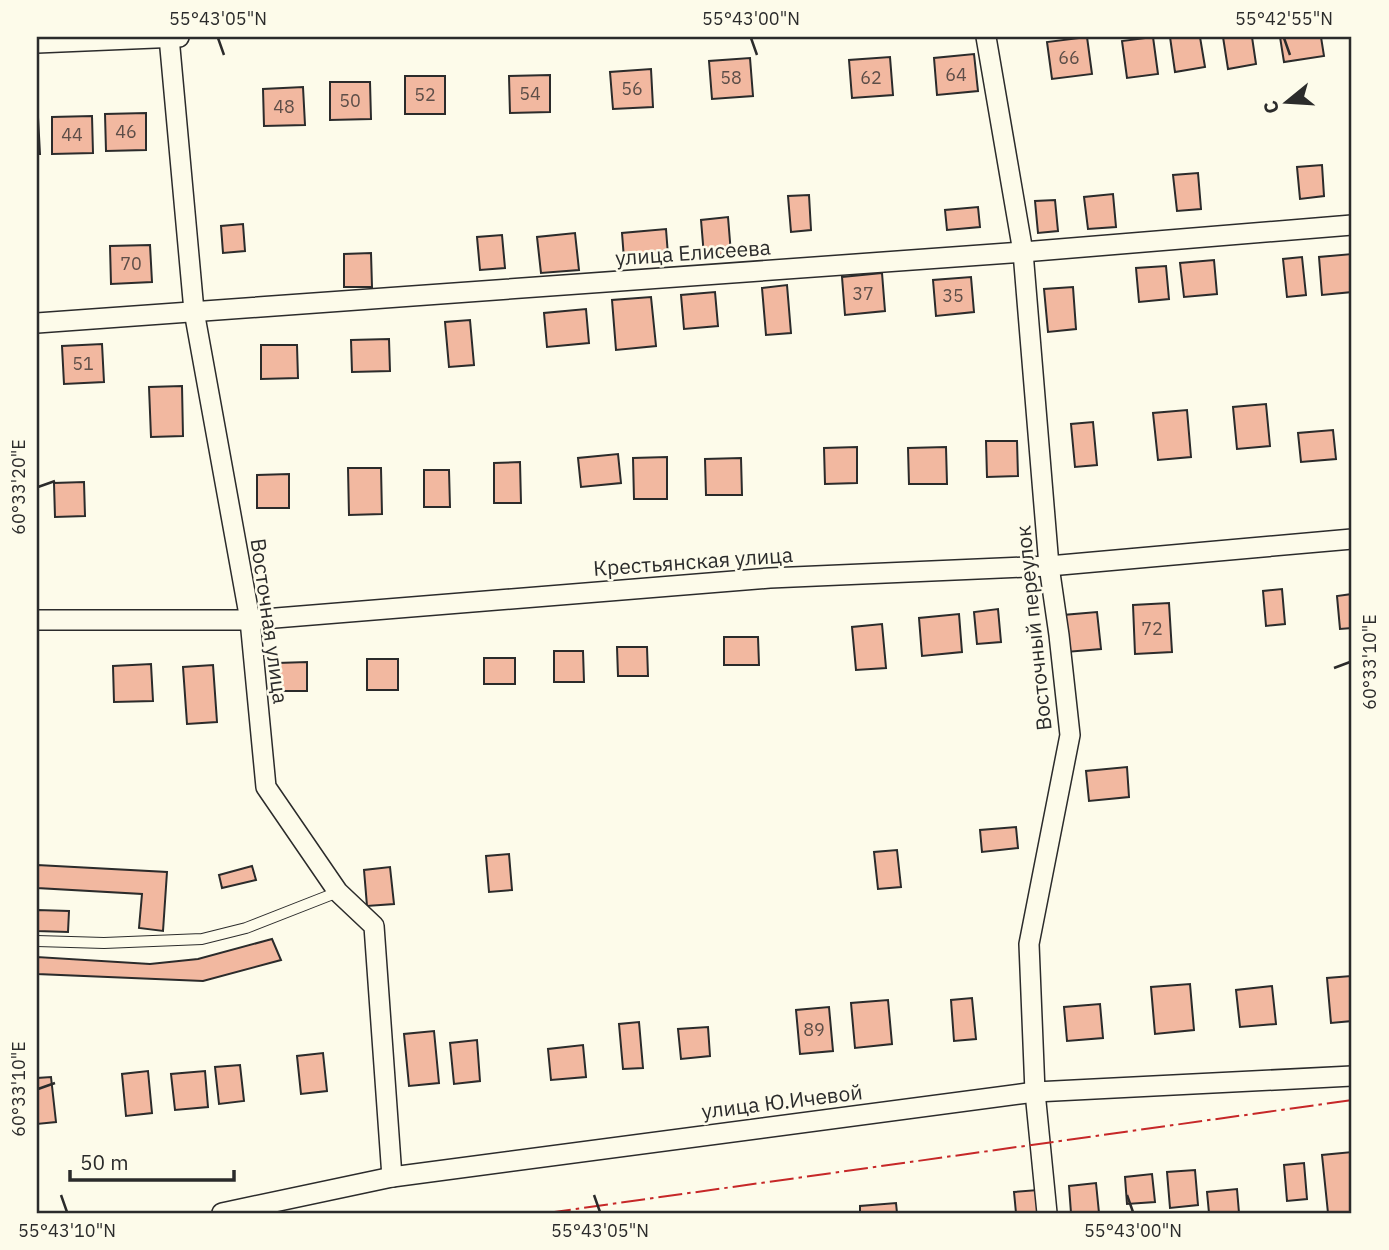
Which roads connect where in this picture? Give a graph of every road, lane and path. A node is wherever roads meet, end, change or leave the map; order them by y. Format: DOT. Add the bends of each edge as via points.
graph roads {
  1 [pos="169,37"];
  2 [pos="179,37"];
  3 [pos="986,37"];
  4 [pos="37,43"];
  5 [pos="1352,225"];
  6 [pos="1023,252"];
  7 [pos="194,312"];
  8 [pos="37,323"];
  9 [pos="1352,539"];
  10 [pos="1049,566"];
  11 [pos="37,620"];
  12 [pos="250,620"];
  13 [pos="338,892"];
  14 [pos="37,941"];
  15 [pos="1352,1076"];
  16 [pos="1035,1091"];
  17 [pos="392,1177"];
  18 [pos="222,1213"];
  19 [pos="1047,1213"];
  1 -- 2 [label="street"];
  1 -- 4 [label="street"];
  1 -- 7 [label="street, Восточная улица"];
  3 -- 6 [label="street, Восточный переулок"];
  5 -- 6 [label="street, улица Елисеева"];
  6 -- 7 [label="street, улица Елисеева"];
  6 -- 10 [label="street, Восточный переулок"];
  7 -- 8 [label="street, улица Елисеева"];
  7 -- 12 [label="street, Восточная улица"];
  9 -- 10 [label="street, Крестьянская улица"];
  10 -- 12 [label="street, Крестьянская улица" via="770,578"];
  10 -- 16 [label="street, Восточный переулок" via="1070,735 1029,944"];
  11 -- 12 [label="street, Крестьянская улица"];
  12 -- 13 [label="street, Восточная улица" via="266,788"];
  13 -- 14 [label="lane" via="246,928 202,939"];
  13 -- 17 [label="street, Восточная улица" via="374,926"];
  15 -- 16 [label="street, улица Ю.Ичевой"];
  16 -- 17 [label="street, улица Ю.Ичевой"];
  16 -- 19 [label="street, Восточный переулок"];
  17 -- 18 [label="street, улица Ю.Ичевой"];
}
